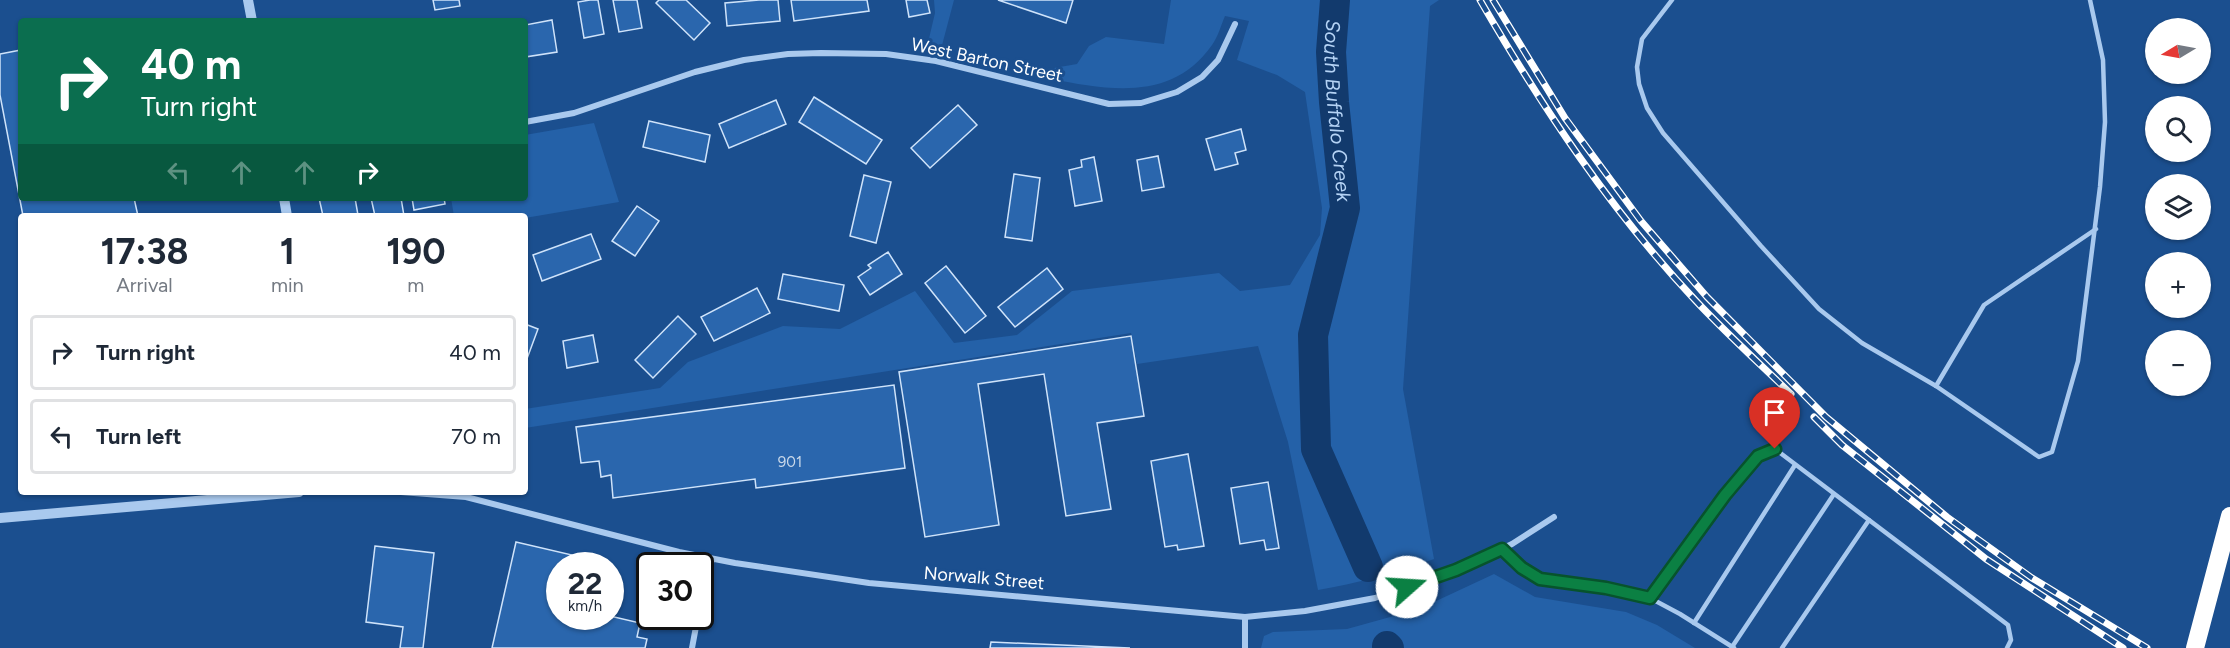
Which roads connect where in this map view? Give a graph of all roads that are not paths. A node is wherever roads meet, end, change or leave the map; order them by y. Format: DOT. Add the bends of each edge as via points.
graph roads {
  1 [pos="248,0"];
  2 [pos="1672,0"];
  3 [pos="2090,0"];
  4 [pos="251,18"];
  5 [pos="1235,24"];
  6 [pos="528,121"];
  7 [pos="2096,229"];
  8 [pos="1936,386"];
  9 [pos="1795,465"];
  10 [pos="1834,494"];
  11 [pos="264,495"];
  12 [pos="440,495"];
  13 [pos="2230,516"];
  14 [pos="1554,517"];
  15 [pos="0,518"];
  16 [pos="1869,520"];
  17 [pos="1502,549"];
  18 [pos="683,552"];
  19 [pos="714,559"];
  20 [pos="1650,598"];
  21 [pos="1245,617"];
  22 [pos="1694,623"];
  23 [pos="695,630"];
  24 [pos="1733,647"];
  25 [pos="692,648"];
  26 [pos="1245,648"];
  27 [pos="1782,648"];
  28 [pos="2007,648"];
  29 [pos="2195,648"];
  1 -- 4 [label="street"];
  2 -- 8 [label="lane" via="1642,39 1637,67 1647,108 1663,133 1819,309 1862,343"];
  3 -- 7 [label="lane" via="2103,60 2105,122"];
  5 -- 6 [label="street, West Barton Street" via="1218,60 1202,77 1177,92 1141,103 1109,104 936,61 866,53 821,53 744,60 695,72 574,113"];
  7 -- 8 [label="lane" via="1984,305"];
  7 -- 8 [label="lane" via="2078,361 2052,452 2039,456"];
  9 -- 10 [label="lane"];
  9 -- 20 [label="lane" via="1775,449 1758,456"];
  9 -- 22 [label="lane"];
  10 -- 16 [label="lane"];
  10 -- 24 [label="lane"];
  11 -- 15 [label="street"];
  12 -- 18 [label="street, Norwalk Street" via="494,503"];
  13 -- 29 [label="highway"];
  14 -- 17 [label="street, Norwalk Street"];
  16 -- 27 [label="lane"];
  16 -- 28 [label="lane" via="2008,625 2011,640"];
  17 -- 20 [label="lane" via="1540,579"];
  17 -- 21 [label="street, Norwalk Street" via="1456,570 1375,598"];
  19 -- 21 [label="street, Norwalk Street" via="869,583"];
  20 -- 22 [label="lane"];
  21 -- 26 [label="street"];
  22 -- 24 [label="lane"];
  23 -- 25 [label="street"];
}
